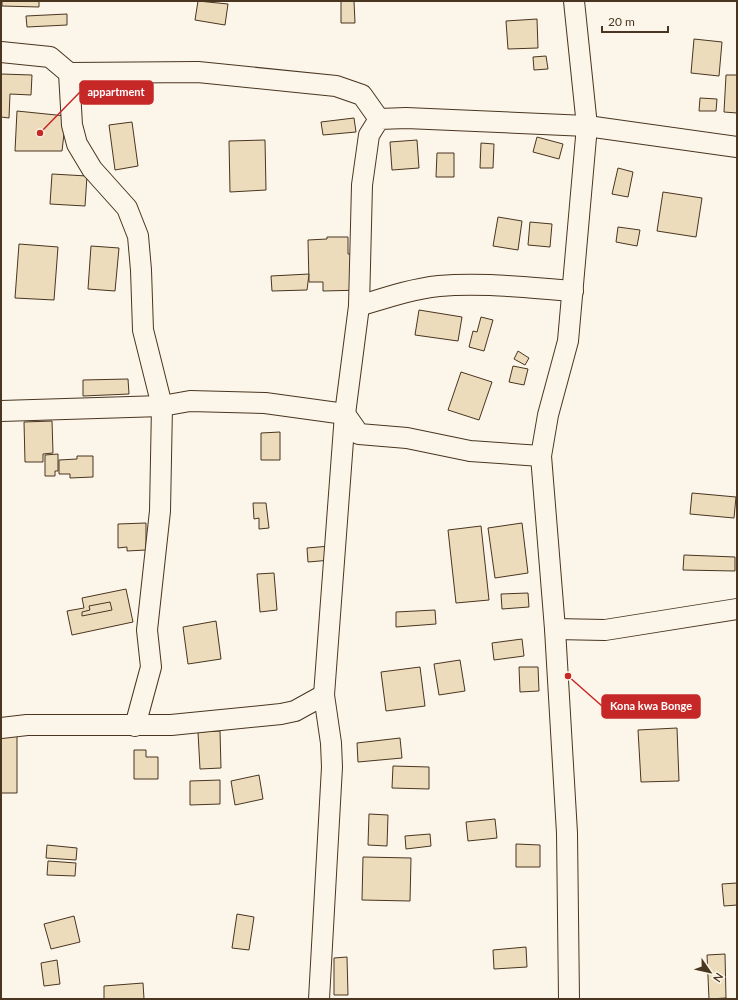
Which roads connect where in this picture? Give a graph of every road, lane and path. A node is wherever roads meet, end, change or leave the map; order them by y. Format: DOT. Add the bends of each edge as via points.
graph roads {
  1 [pos="574,1"];
  2 [pos="1,52"];
  3 [pos="69,73"];
  4 [pos="379,119"];
  5 [pos="587,126"];
  6 [pos="737,147"];
  7 [pos="573,291"];
  8 [pos="359,306"];
  9 [pos="162,406"];
  10 [pos="1,411"];
  11 [pos="345,414"];
  12 [pos="541,456"];
  13 [pos="737,609"];
  14 [pos="555,629"];
  15 [pos="324,695"];
  16 [pos="135,726"];
  17 [pos="1,728"];
  18 [pos="319,999"];
  19 [pos="569,999"];
  1 -- 5 [label="street"];
  2 -- 3 [label="street" via="50,57"];
  3 -- 4 [label="street" via="198,72 336,86 362,95"];
  3 -- 9 [label="street" via="72,125 77,144 92,169 127,208 138,236 143,330"];
  4 -- 5 [label="street"];
  4 -- 8 [label="street" via="368,136 364,164"];
  5 -- 6 [label="street"];
  5 -- 7 [label="street"];
  7 -- 8 [label="street" via="472,284 438,286 400,293"];
  7 -- 12 [label="street" via="568,341 548,415"];
  8 -- 11 [label="street"];
  9 -- 10 [label="street"];
  9 -- 11 [label="street" via="190,401 265,403"];
  9 -- 16 [label="street" via="160,512 147,630 151,667"];
  11 -- 12 [label="street" via="360,434 407,438 470,451"];
  11 -- 15 [label="street"];
  12 -- 14 [label="street"];
  13 -- 14 [label="street" via="605,630"];
  14 -- 19 [label="street" via="567,832"];
  15 -- 16 [label="street" via="295,711 281,714"];
  15 -- 18 [label="street" via="332,767"];
  16 -- 17 [label="street"];
}
